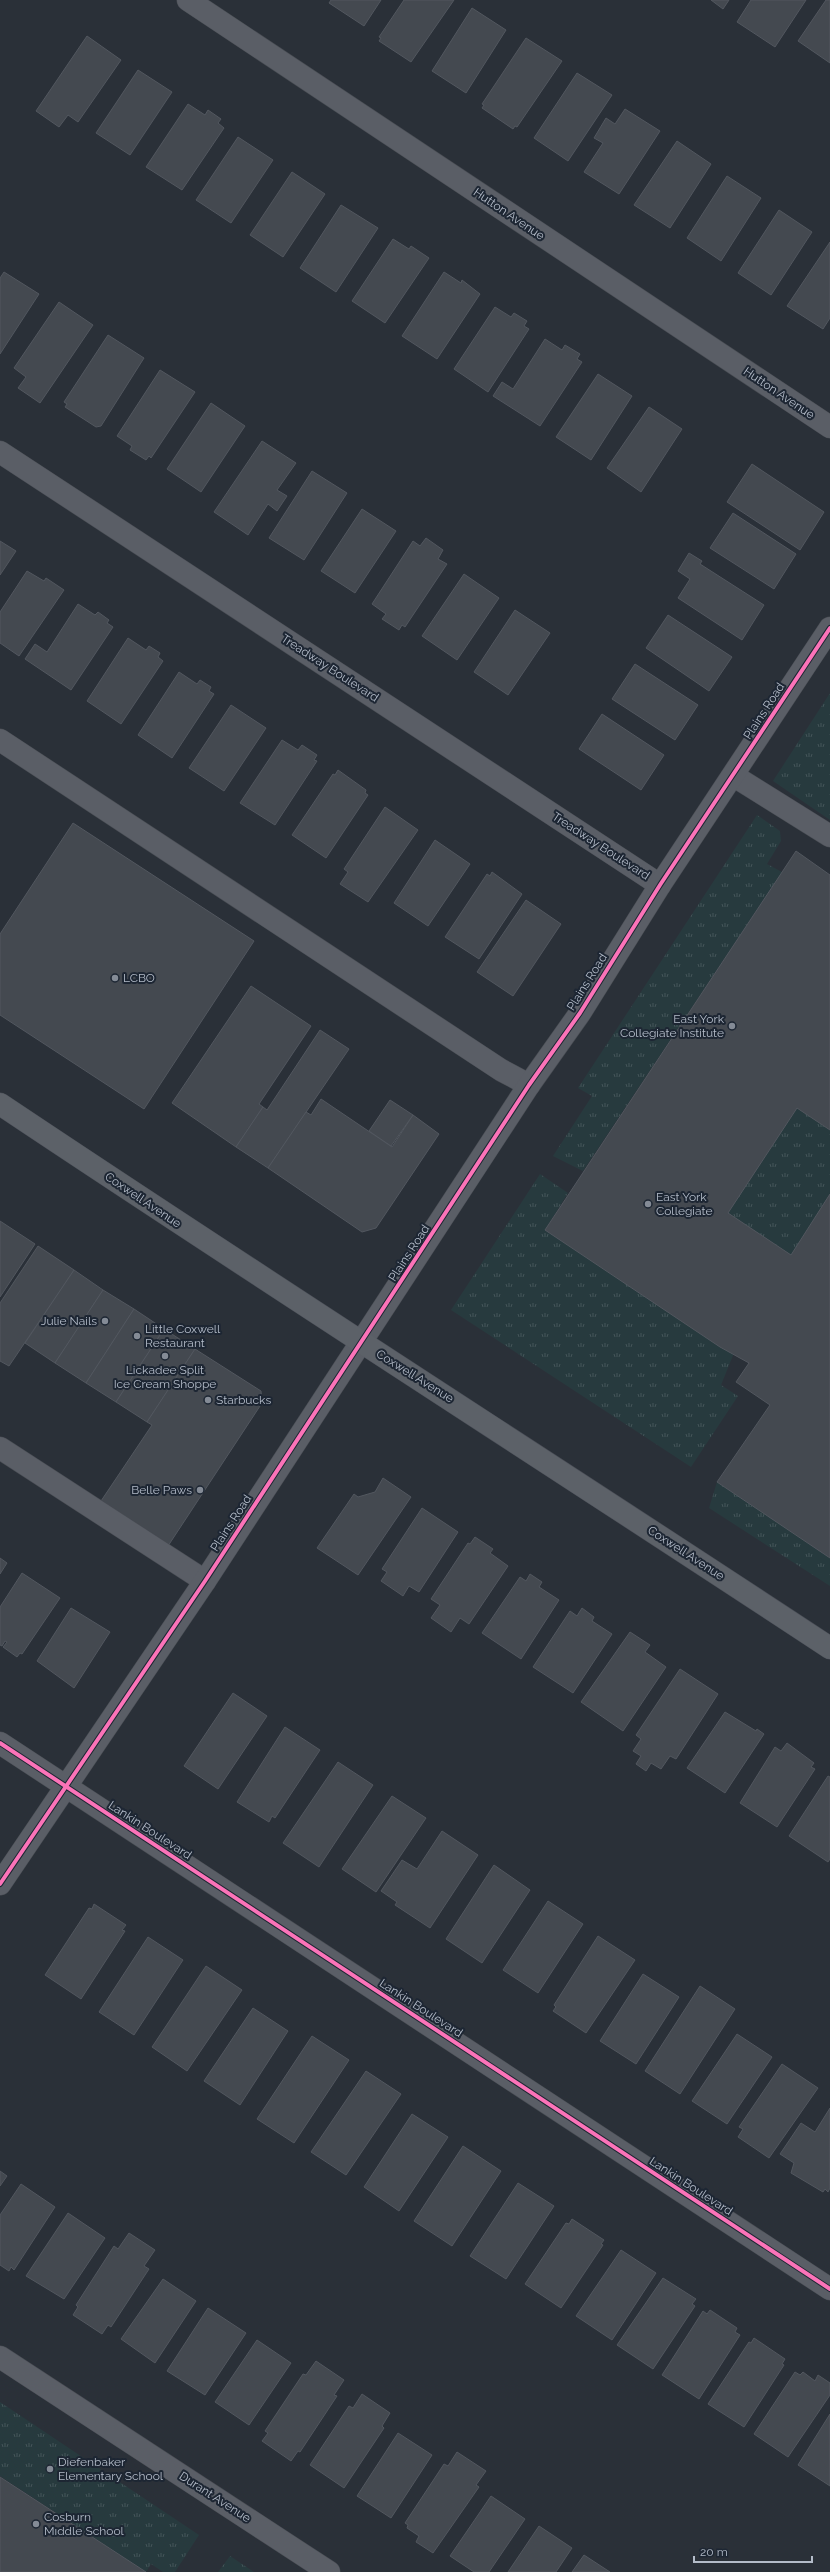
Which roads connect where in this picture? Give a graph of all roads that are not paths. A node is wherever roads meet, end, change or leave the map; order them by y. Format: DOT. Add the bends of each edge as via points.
graph roads {
  1 [pos="188,0"];
  2 [pos="830,427"];
  3 [pos="0,452"];
  4 [pos="830,628"];
  5 [pos="0,740"];
  6 [pos="734,776"];
  7 [pos="830,836"];
  8 [pos="660,885"];
  9 [pos="529,1085"];
  10 [pos="0,1104"];
  11 [pos="362,1343"];
  12 [pos="0,1448"];
  13 [pos="204,1581"];
  14 [pos="830,1648"];
  15 [pos="0,1743"];
  16 [pos="66,1786"];
  17 [pos="0,1884"];
  18 [pos="830,2289"];
  19 [pos="0,2357"];
  20 [pos="329,2572"];
  1 -- 2 [label="street, Hutton Avenue"];
  3 -- 8 [label="street, Treadway Boulevard"];
  4 -- 6 [label="street, Plains Road"];
  5 -- 9 [label="street" via="501,1070"];
  6 -- 7 [label="street"];
  6 -- 8 [label="street, Plains Road"];
  8 -- 9 [label="street, Plains Road" via="580,1013"];
  9 -- 11 [label="street, Plains Road"];
  10 -- 11 [label="main road, Coxwell Avenue"];
  11 -- 13 [label="street, Plains Road"];
  11 -- 14 [label="main road, Coxwell Avenue" via="423,1380"];
  12 -- 13 [label="street"];
  13 -- 16 [label="street, Plains Road"];
  15 -- 16 [label="street, Lankin Boulevard"];
  16 -- 17 [label="street, Plains Road"];
  16 -- 18 [label="street, Lankin Boulevard"];
  19 -- 20 [label="street, Durant Avenue"];
}
